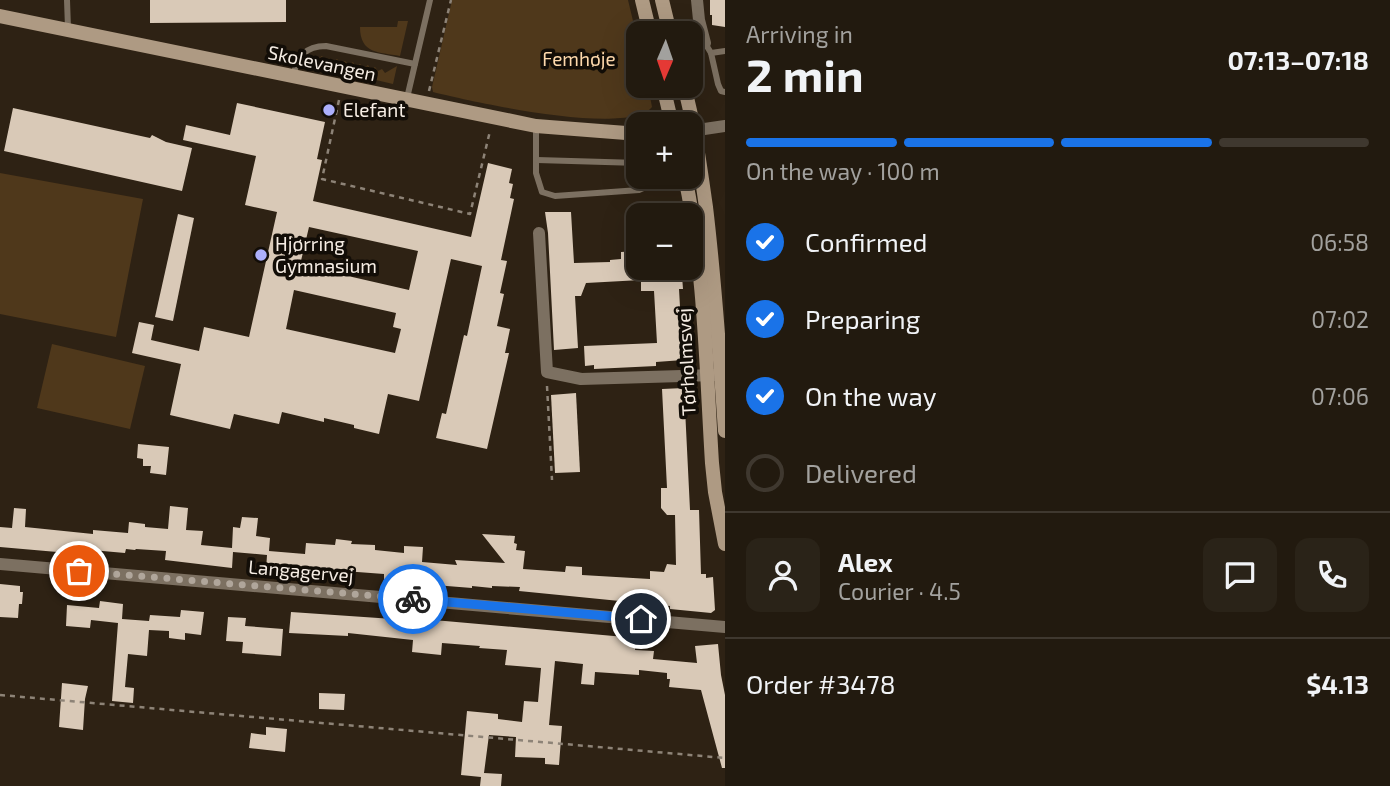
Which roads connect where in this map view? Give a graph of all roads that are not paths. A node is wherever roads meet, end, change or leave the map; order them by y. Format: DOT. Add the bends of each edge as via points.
graph roads {
  1 [pos="67,0"];
  2 [pos="430,0"];
  3 [pos="642,0"];
  4 [pos="662,0"];
  5 [pos="697,0"];
  6 [pos="0,16"];
  7 [pos="647,21"];
  8 [pos="667,21"];
  9 [pos="68,30"];
  10 [pos="708,48"];
  11 [pos="725,51"];
  12 [pos="415,64"];
  13 [pos="293,77"];
  14 [pos="725,92"];
  15 [pos="407,100"];
  16 [pos="536,126"];
  17 [pos="725,126"];
  18 [pos="703,129"];
  19 [pos="626,133"];
  20 [pos="537,160"];
  21 [pos="626,163"];
  22 [pos="641,189"];
  23 [pos="687,189"];
  24 [pos="702,189"];
  25 [pos="539,233"];
  26 [pos="723,375"];
  27 [pos="707,376"];
  28 [pos="709,428"];
  29 [pos="725,428"];
  30 [pos="725,544"];
  31 [pos="0,564"];
  32 [pos="725,627"];
  1 -- 9 [label="lane"];
  2 -- 12 [label="lane"];
  3 -- 7 [label="street"];
  4 -- 8 [label="street"];
  5 -- 10 [label="street"];
  6 -- 9 [label="street, Skolevangen"];
  9 -- 13 [label="street, Skolevangen"];
  10 -- 11 [label="lane"];
  10 -- 14 [label="lane" via="718,84"];
  12 -- 13 [label="lane" via="318,46 301,55"];
  12 -- 15 [label="lane"];
  13 -- 15 [label="street, Skolevangen"];
  15 -- 16 [label="street, Skolevangen"];
  16 -- 19 [label="street, Skolevangen"];
  16 -- 20 [label="lane"];
  17 -- 18 [label="street"];
  20 -- 21 [label="lane"];
  20 -- 22 [label="lane" via="542,192 555,196"];
  23 -- 27 [label="street, Tørholmsvej"];
  24 -- 26 [label="street, Tørholmsvej"];
  25 -- 27 [label="street" via="547,372 581,379"];
  26 -- 27 [label="street"];
  26 -- 29 [label="street, Tørholmsvej"];
  27 -- 28 [label="street, Tørholmsvej"];
  28 -- 29 [label="street"];
  28 -- 30 [label="street, Tørholmsvej"];
  31 -- 32 [label="street, Langagervej"];
}
